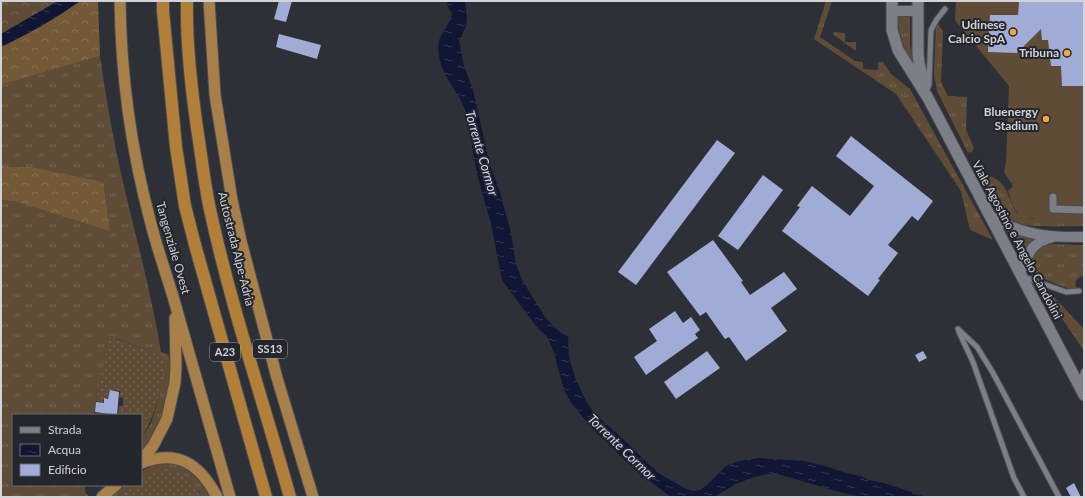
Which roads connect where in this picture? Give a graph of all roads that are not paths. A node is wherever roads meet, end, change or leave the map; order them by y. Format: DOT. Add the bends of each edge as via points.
graph roads {
  1 [pos="120,1"];
  2 [pos="163,1"];
  3 [pos="187,1"];
  4 [pos="208,1"];
  5 [pos="892,6"];
  6 [pos="918,6"];
  7 [pos="945,9"];
  8 [pos="928,98"];
  9 [pos="1053,197"];
  10 [pos="1084,210"];
  11 [pos="990,216"];
  12 [pos="1053,236"];
  13 [pos="1084,237"];
  14 [pos="1021,274"];
  15 [pos="1079,291"];
  16 [pos="176,306"];
  17 [pos="1084,371"];
  18 [pos="1082,390"];
  19 [pos="142,461"];
  20 [pos="142,462"];
  21 [pos="115,486"];
  22 [pos="102,497"];
  23 [pos="217,497"];
  24 [pos="230,497"];
  25 [pos="266,497"];
  26 [pos="290,497"];
  27 [pos="313,497"];
  28 [pos="1024,497"];
  29 [pos="1059,497"];
  1 -- 16 [label="highway, Tangenziale Ovest" via="127,106 137,162 150,220"];
  2 -- 25 [label="highway, A23" via="176,147 185,206"];
  3 -- 26 [label="highway, Autostrada Alpe-Adria / A23" via="186,18 193,97 209,204 243,335"];
  4 -- 27 [label="highway, SS13" via="215,95 232,200 275,370"];
  5 -- 6 [label="street, Viale Agostino e Angelo Candolini"];
  5 -- 8 [label="street, Viale Agostino e Angelo Candolini" via="892,30 898,50"];
  6 -- 8 [label="street, Viale Agostino e Angelo Candolini" via="919,63"];
  7 -- 8 [label="lane" via="931,30"];
  8 -- 11 [label="street, Viale Agostino e Angelo Candolini"];
  9 -- 10 [label="street" via="1053,209"];
  11 -- 12 [label="street" via="1022,231"];
  11 -- 14 [label="street, Viale Agostino e Angelo Candolini"];
  12 -- 13 [label="street"];
  12 -- 14 [label="street" via="1033,247"];
  14 -- 15 [label="lane" via="1066,292"];
  14 -- 18 [label="street, Viale Agostino e Angelo Candolini"];
  16 -- 19 [label="highway" via="176,368 168,419"];
  16 -- 24 [label="highway, Tangenziale Ovest"];
  17 -- 18 [label="lane"];
  20 -- 23 [label="highway" via="166,457 184,462 202,474"];
  21 -- 22 [label="highway"];
  28 -- 29 [label="lane" via="1014,478 973,362 958,329 977,347 993,373"];
}
